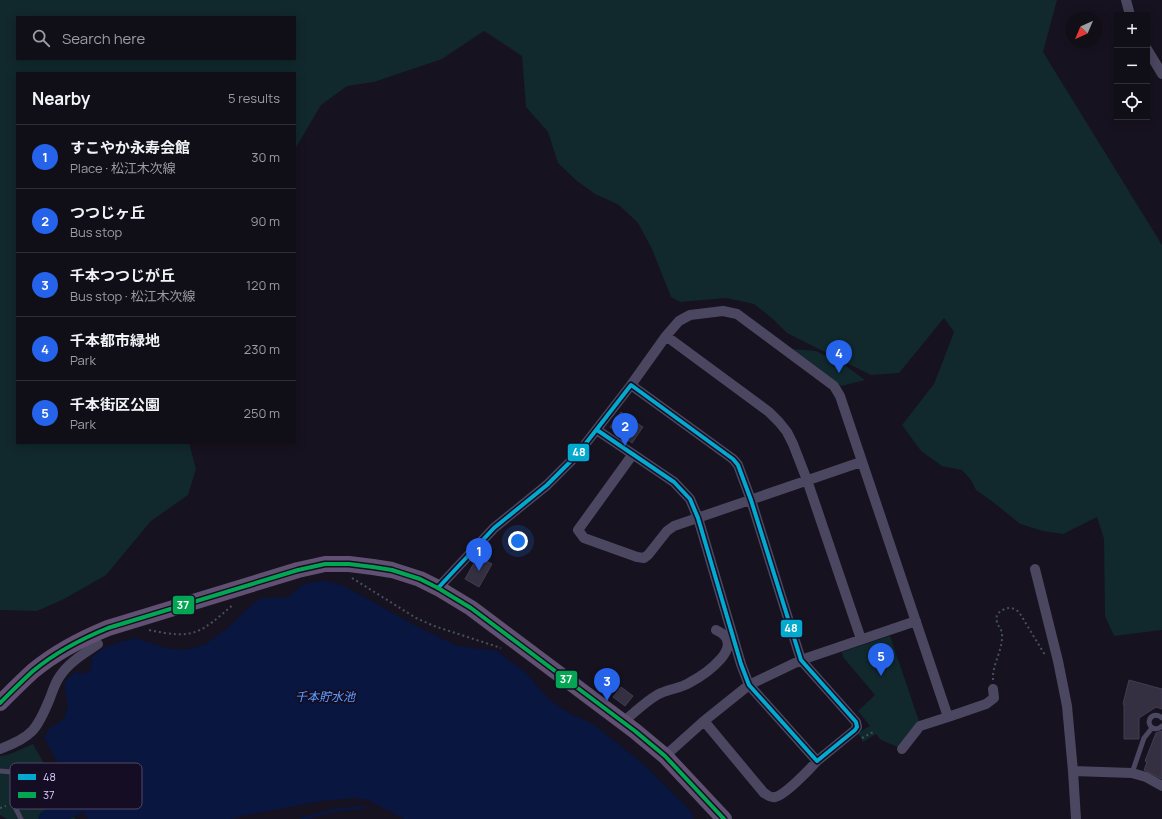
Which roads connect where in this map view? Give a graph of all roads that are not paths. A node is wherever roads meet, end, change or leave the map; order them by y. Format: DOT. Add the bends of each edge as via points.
graph roads {
  1 [pos="1126,0"];
  2 [pos="1129,12"];
  3 [pos="1150,53"];
  4 [pos="1162,74"];
  5 [pos="666,336"];
  6 [pos="631,385"];
  7 [pos="597,430"];
  8 [pos="633,454"];
  9 [pos="861,462"];
  10 [pos="807,480"];
  11 [pos="751,500"];
  12 [pos="698,518"];
  13 [pos="1035,569"];
  14 [pos="438,588"];
  15 [pos="916,621"];
  16 [pos="716,630"];
  17 [pos="860,639"];
  18 [pos="98,644"];
  19 [pos="801,660"];
  20 [pos="749,685"];
  21 [pos="993,689"];
  22 [pos="0,703"];
  23 [pos="948,717"];
  24 [pos="1162,718"];
  25 [pos="704,721"];
  26 [pos="623,722"];
  27 [pos="1162,726"];
  28 [pos="1152,728"];
  29 [pos="0,749"];
  30 [pos="902,749"];
  31 [pos="665,756"];
  32 [pos="817,761"];
  33 [pos="0,771"];
  34 [pos="1073,771"];
  35 [pos="10,772"];
  36 [pos="1132,772"];
  37 [pos="1162,786"];
  38 [pos="16,809"];
  39 [pos="20,818"];
  40 [pos="724,819"];
  41 [pos="1076,819"];
  1 -- 2 [label="street"];
  3 -- 4 [label="street"];
  5 -- 6 [label="street"];
  5 -- 9 [label="street" via="679,321 690,315 723,311 737,314 834,386 840,396"];
  5 -- 10 [label="street" via="779,422 790,438"];
  6 -- 7 [label="street"];
  6 -- 11 [label="street" via="733,459 738,465"];
  7 -- 8 [label="street"];
  7 -- 14 [label="street" via="547,485 494,528"];
  8 -- 12 [label="street" via="674,482 690,499"];
  8 -- 12 [label="street" via="578,530 584,538 644,558 667,531"];
  9 -- 10 [label="street"];
  9 -- 15 [label="street"];
  10 -- 11 [label="street"];
  10 -- 17 [label="street"];
  11 -- 12 [label="street"];
  11 -- 19 [label="street"];
  12 -- 20 [label="street"];
  13 -- 34 [label="street" via="1067,706"];
  14 -- 22 [label="main road" via="420,579 373,567 325,564 298,570 82,638 33,671"];
  14 -- 26 [label="main road" via="471,608"];
  15 -- 17 [label="street"];
  15 -- 23 [label="street"];
  16 -- 26 [label="street" via="725,637 728,649 714,667 688,684 658,694"];
  17 -- 19 [label="street"];
  18 -- 29 [label="street" via="72,662 60,675 35,729 25,738"];
  19 -- 20 [label="street"];
  19 -- 32 [label="street" via="856,722 857,727"];
  20 -- 25 [label="street"];
  20 -- 32 [label="street"];
  21 -- 23 [label="street" via="994,698 986,704"];
  23 -- 30 [label="street" via="920,726"];
  24 -- 28 [label="lane" via="1151,716 1149,722"];
  25 -- 31 [label="street"];
  25 -- 32 [label="street" via="764,792 774,798 783,793"];
  26 -- 31 [label="main road"];
  27 -- 28 [label="lane"];
  28 -- 36 [label="lane" via="1144,738"];
  31 -- 40 [label="main road"];
  33 -- 35 [label="lane"];
  34 -- 36 [label="street"];
  34 -- 41 [label="street"];
  36 -- 37 [label="street"];
  38 -- 39 [label="lane"];
}
